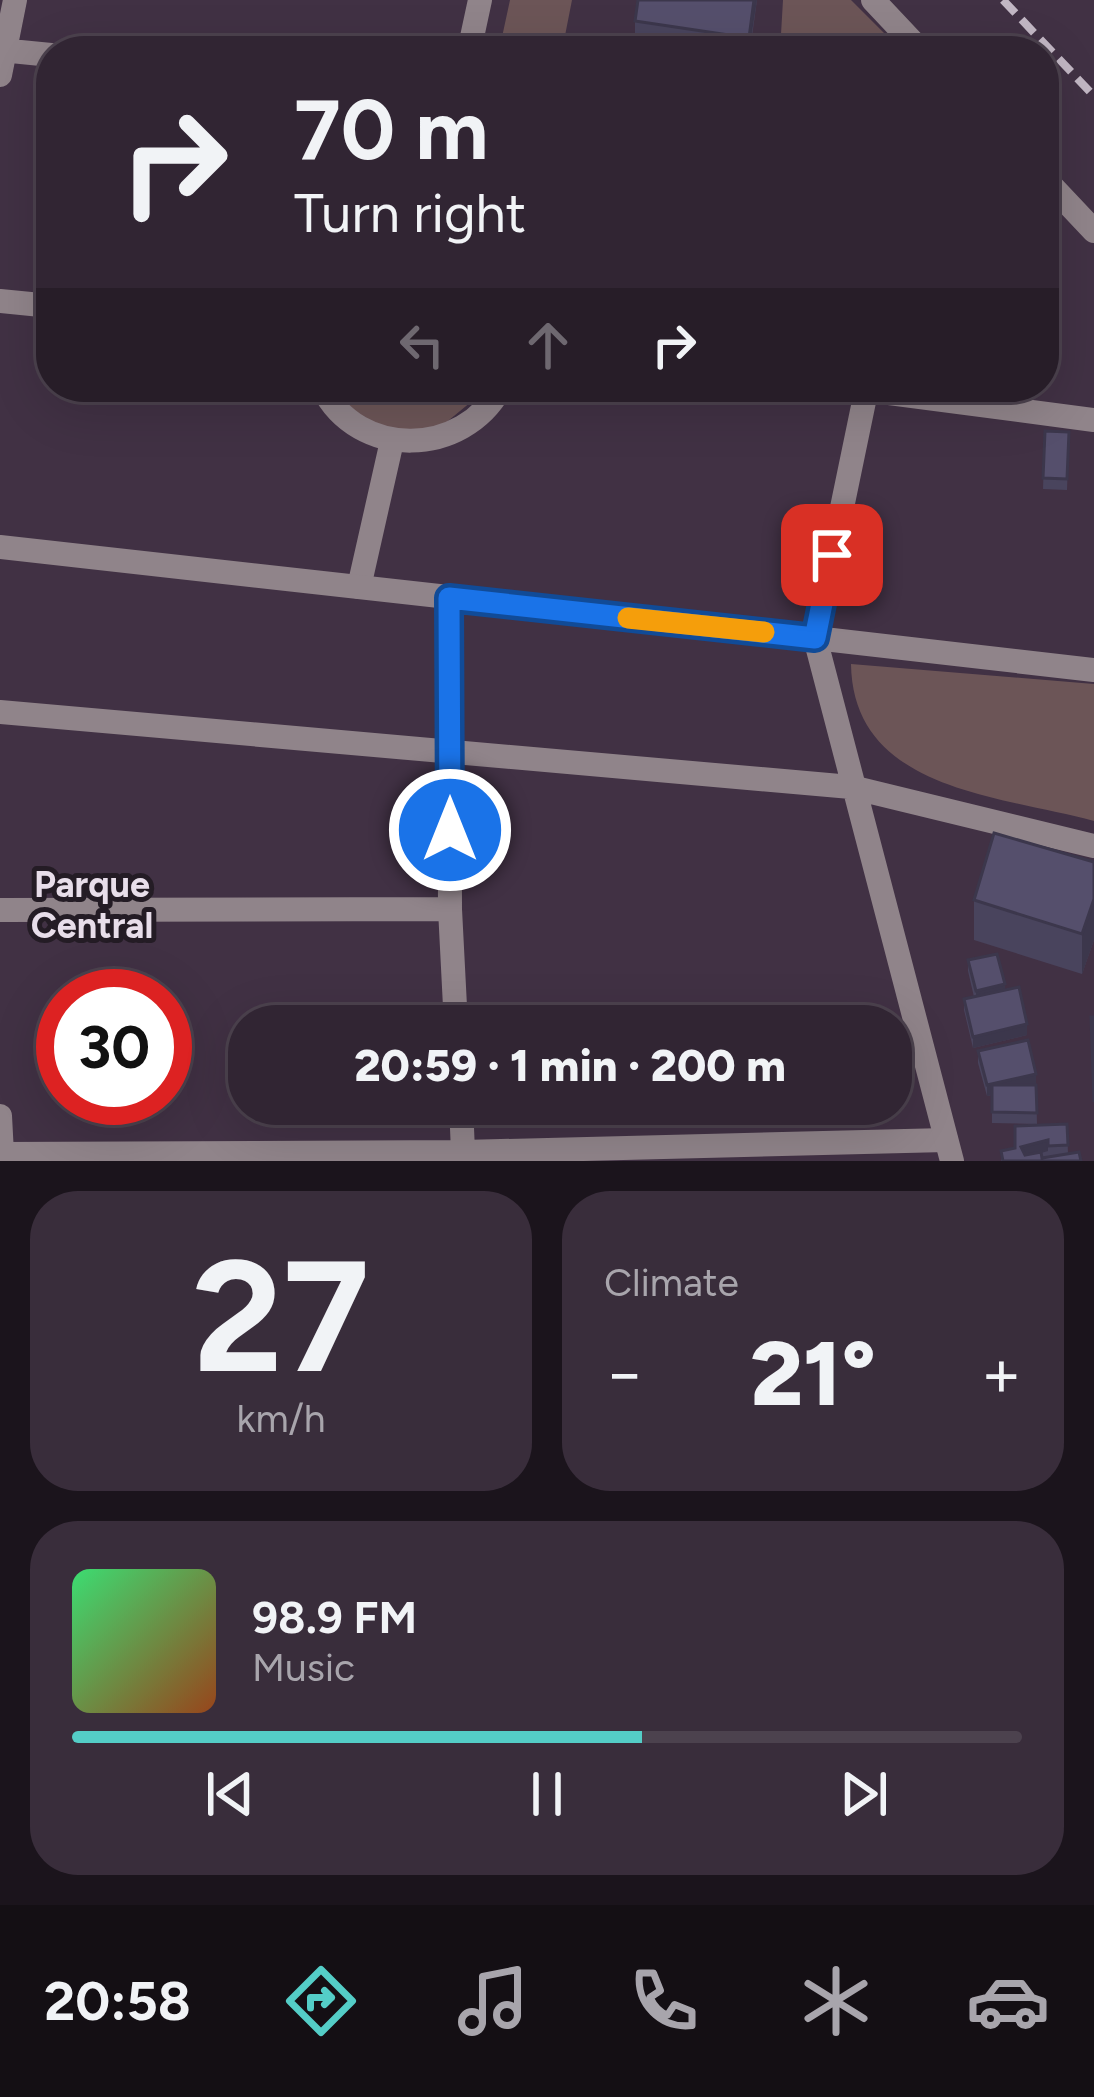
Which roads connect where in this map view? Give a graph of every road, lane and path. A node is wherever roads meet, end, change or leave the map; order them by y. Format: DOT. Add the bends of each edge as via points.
graph roads {
  1 [pos="15,0"];
  2 [pos="480,0"];
  3 [pos="873,0"];
  4 [pos="472,36"];
  5 [pos="907,36"];
  6 [pos="36,57"];
  7 [pos="2,59"];
  8 [pos="1059,194"];
  9 [pos="1094,231"];
  10 [pos="0,301"];
  11 [pos="36,305"];
  12 [pos="330,402"];
  13 [pos="488,402"];
  14 [pos="857,402"];
  15 [pos="962,402"];
  16 [pos="1094,420"];
  17 [pos="392,441"];
  18 [pos="0,547"];
  19 [pos="359,586"];
  20 [pos="449,598"];
  21 [pos="815,638"];
  22 [pos="1094,670"];
  23 [pos="0,712"];
  24 [pos="450,750"];
  25 [pos="851,787"];
  26 [pos="1094,846"];
  27 [pos="450,909"];
  28 [pos="0,910"];
  29 [pos="455,1005"];
  30 [pos="0,1116"];
  31 [pos="462,1125"];
  32 [pos="949,1150"];
  33 [pos="463,1152"];
  34 [pos="1,1154"];
  35 [pos="255,1156"];
  1 -- 7 [label="street"];
  2 -- 4 [label="street"];
  3 -- 5 [label="street"];
  6 -- 7 [label="street"];
  8 -- 9 [label="street"];
  10 -- 11 [label="street"];
  12 -- 17 [label="street" via="358,428"];
  13 -- 17 [label="street" via="471,423 434,441"];
  14 -- 21 [label="street"];
  15 -- 16 [label="street"];
  17 -- 19 [label="street"];
  18 -- 19 [label="street"];
  19 -- 20 [label="street"];
  20 -- 21 [label="street"];
  20 -- 24 [label="street"];
  21 -- 22 [label="street"];
  21 -- 25 [label="street"];
  23 -- 24 [label="street"];
  24 -- 25 [label="street"];
  24 -- 27 [label="street"];
  25 -- 26 [label="street"];
  25 -- 32 [label="street"];
  27 -- 28 [label="street"];
  27 -- 29 [label="street"];
  30 -- 34 [label="street"];
  31 -- 33 [label="street"];
  32 -- 33 [label="street"];
  33 -- 35 [label="street"];
  34 -- 35 [label="street"];
}
